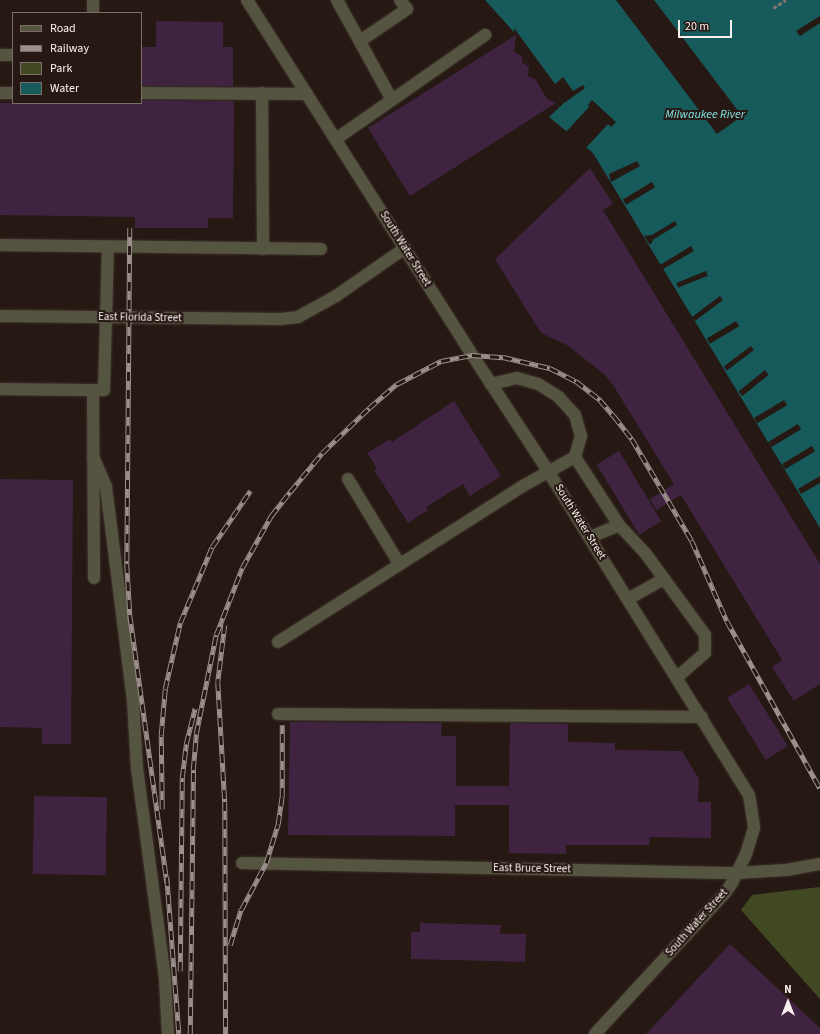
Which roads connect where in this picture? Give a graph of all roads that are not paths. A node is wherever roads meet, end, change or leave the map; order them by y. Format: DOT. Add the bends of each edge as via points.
graph roads {
  1 [pos="93,0"];
  2 [pos="247,0"];
  3 [pos="337,0"];
  4 [pos="400,0"];
  5 [pos="93,12"];
  6 [pos="485,35"];
  7 [pos="360,41"];
  8 [pos="0,55"];
  9 [pos="12,55"];
  10 [pos="0,93"];
  11 [pos="12,93"];
  12 [pos="142,93"];
  13 [pos="262,93"];
  14 [pos="307,94"];
  15 [pos="392,100"];
  16 [pos="336,139"];
  17 [pos="0,245"];
  18 [pos="108,247"];
  19 [pos="405,248"];
  20 [pos="263,249"];
  21 [pos="321,249"];
  22 [pos="0,316"];
  23 [pos="106,318"];
  24 [pos="490,384"];
  25 [pos="0,389"];
  26 [pos="93,390"];
  27 [pos="93,456"];
  28 [pos="575,457"];
  29 [pos="548,471"];
  30 [pos="348,479"];
  31 [pos="619,525"];
  32 [pos="590,537"];
  33 [pos="400,565"];
  34 [pos="94,578"];
  35 [pos="664,579"];
  36 [pos="628,599"];
  37 [pos="278,642"];
  38 [pos="677,677"];
  39 [pos="278,714"];
  40 [pos="702,717"];
  41 [pos="242,863"];
  42 [pos="820,864"];
  43 [pos="737,873"];
  44 [pos="168,1034"];
  45 [pos="595,1034"];
  1 -- 5 [label="street"];
  2 -- 14 [label="street, South Water Street"];
  3 -- 7 [label="street"];
  4 -- 7 [label="street" via="407,9"];
  6 -- 15 [label="street"];
  7 -- 15 [label="street"];
  8 -- 9 [label="street"];
  10 -- 11 [label="street"];
  12 -- 13 [label="street"];
  13 -- 14 [label="street"];
  13 -- 20 [label="street"];
  14 -- 16 [label="street, South Water Street"];
  15 -- 16 [label="street"];
  16 -- 19 [label="street, South Water Street"];
  17 -- 18 [label="street"];
  18 -- 20 [label="street"];
  18 -- 23 [label="street"];
  19 -- 23 [label="street, East Florida Street" via="311,312 298,317 280,320"];
  19 -- 24 [label="street, South Water Street"];
  20 -- 21 [label="street"];
  22 -- 23 [label="street, East Florida Street"];
  23 -- 26 [label="street" via="104,390"];
  24 -- 28 [label="street" via="517,378 538,384 559,397 574,415 581,436"];
  24 -- 29 [label="street, South Water Street"];
  25 -- 26 [label="street"];
  26 -- 27 [label="street"];
  27 -- 34 [label="street"];
  27 -- 44 [label="street" via="106,487 133,701 136,768 165,978"];
  28 -- 29 [label="street"];
  28 -- 31 [label="street"];
  29 -- 32 [label="street, South Water Street"];
  29 -- 33 [label="street"];
  30 -- 33 [label="street"];
  31 -- 32 [label="street"];
  31 -- 35 [label="street"];
  32 -- 36 [label="street, South Water Street"];
  33 -- 37 [label="street"];
  35 -- 36 [label="street"];
  35 -- 38 [label="street" via="705,635 705,653"];
  36 -- 38 [label="street, South Water Street"];
  38 -- 40 [label="street, South Water Street"];
  39 -- 40 [label="street"];
  40 -- 43 [label="street, South Water Street" via="749,795 752,805 754,828"];
  41 -- 43 [label="street, East Bruce Street"];
  42 -- 43 [label="street, East Bruce Street" via="786,870"];
  43 -- 45 [label="street, South Water Street" via="725,893"];
}
